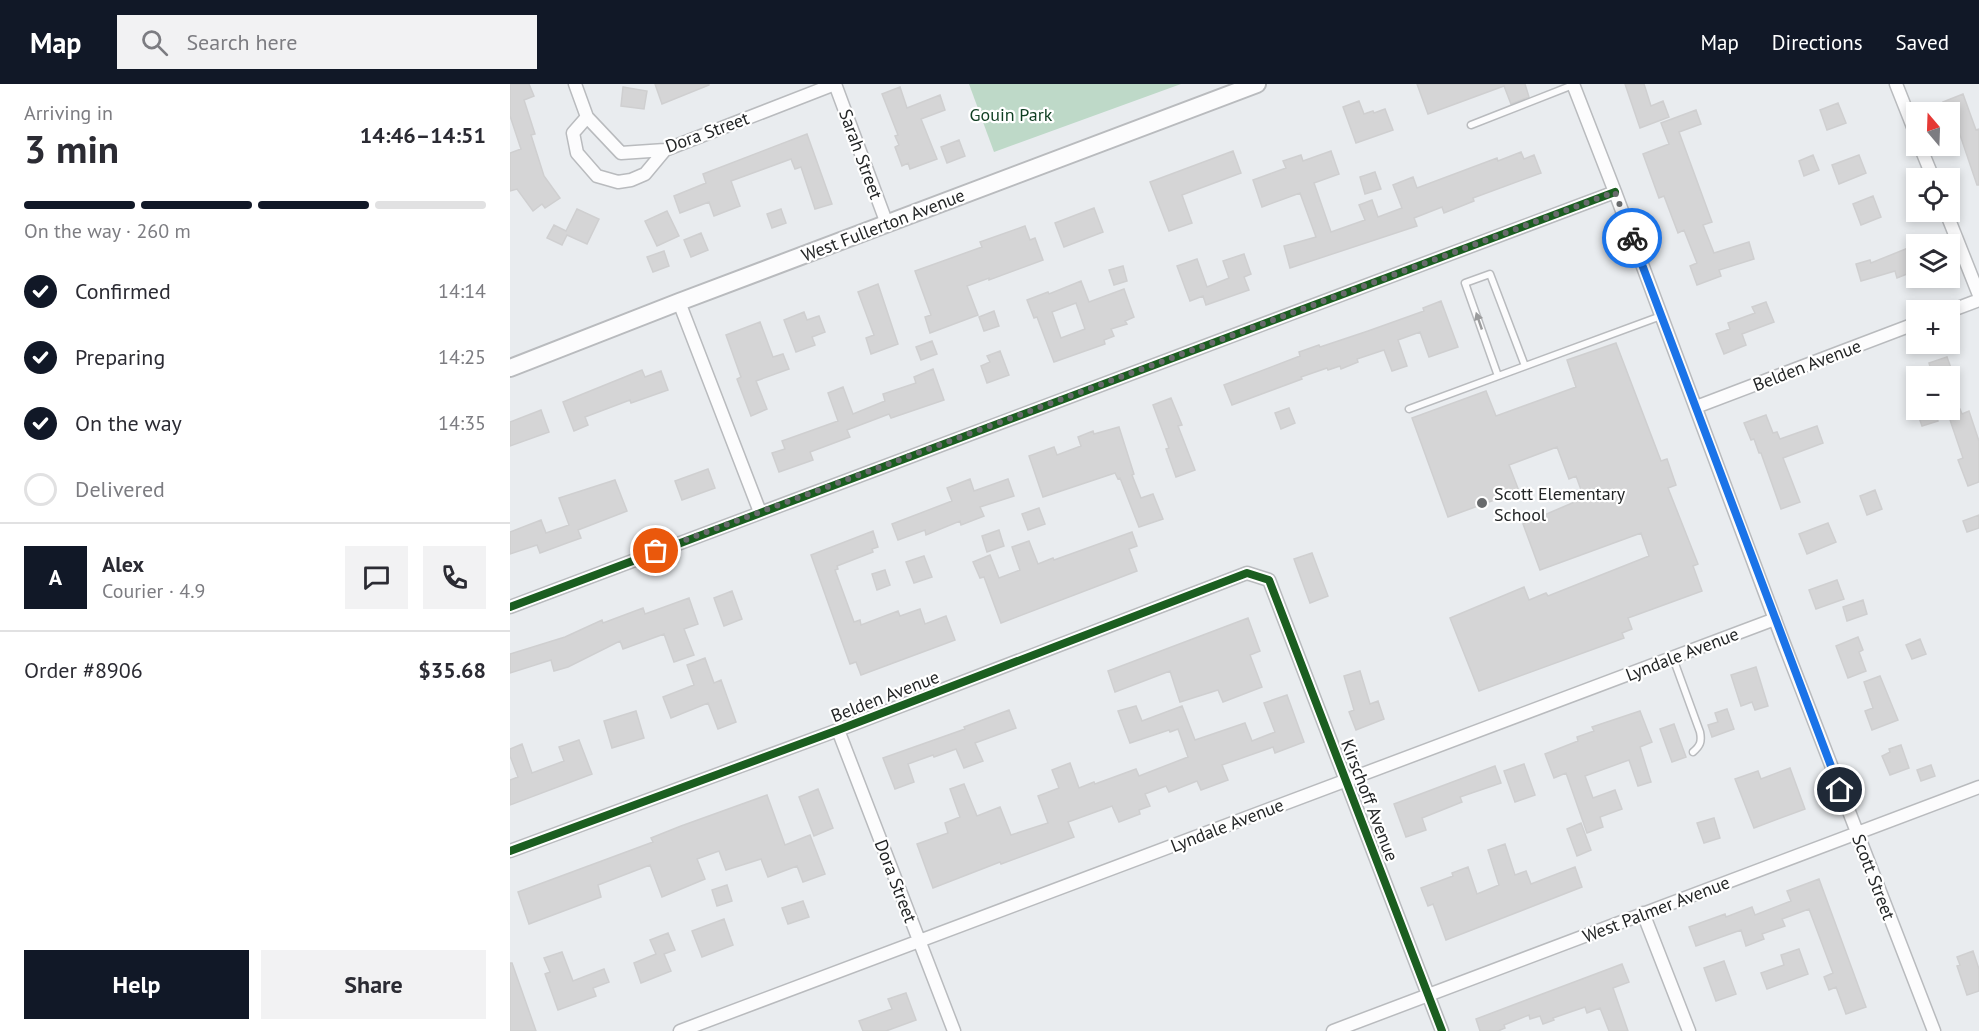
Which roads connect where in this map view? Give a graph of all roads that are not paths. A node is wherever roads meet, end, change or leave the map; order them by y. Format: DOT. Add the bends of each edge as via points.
graph roads {
  1 [pos="575,84"];
  2 [pos="835,84"];
  3 [pos="1257,84"];
  4 [pos="1573,84"];
  5 [pos="1896,84"];
  6 [pos="1906,109"];
  7 [pos="587,117"];
  8 [pos="1472,125"];
  9 [pos="665,150"];
  10 [pos="1615,192"];
  11 [pos="1950,222"];
  12 [pos="887,224"];
  13 [pos="1979,295"];
  14 [pos="1979,300"];
  15 [pos="679,302"];
  16 [pos="1960,307"];
  17 [pos="1662,316"];
  18 [pos="1906,327"];
  19 [pos="1525,366"];
  20 [pos="510,369"];
  21 [pos="1498,376"];
  22 [pos="1696,407"];
  23 [pos="1409,409"];
  24 [pos="760,512"];
  25 [pos="1269,580"];
  26 [pos="510,607"];
  27 [pos="1775,619"];
  28 [pos="1673,658"];
  29 [pos="838,730"];
  30 [pos="1692,752"];
  31 [pos="1346,780"];
  32 [pos="1979,787"];
  33 [pos="1856,833"];
  34 [pos="510,851"];
  35 [pos="1643,913"];
  36 [pos="919,941"];
  37 [pos="1428,995"];
  38 [pos="680,1031"];
  39 [pos="954,1031"];
  40 [pos="1332,1031"];
  41 [pos="1442,1031"];
  42 [pos="1689,1031"];
  43 [pos="1934,1031"];
  1 -- 7 [label="street, Dora Street"];
  2 -- 9 [label="street, Dora Street"];
  2 -- 12 [label="street, Sarah Street"];
  3 -- 12 [label="street, West Fullerton Avenue"];
  4 -- 8 [label="lane"];
  4 -- 10 [label="street, Scott Street"];
  5 -- 6 [label="street"];
  7 -- 9 [label="street, Dora Street" via="621,153"];
  7 -- 9 [label="street" via="573,133 577,153 597,176 618,182 631,180 645,174"];
  10 -- 17 [label="street, Scott Street"];
  10 -- 24 [label="street"];
  11 -- 13 [label="street"];
  12 -- 15 [label="street, West Fullerton Avenue"];
  14 -- 16 [label="street"];
  15 -- 20 [label="street, West Fullerton Avenue"];
  15 -- 24 [label="street"];
  17 -- 19 [label="lane"];
  17 -- 22 [label="street, Scott Street"];
  18 -- 22 [label="street, Belden Avenue"];
  19 -- 21 [label="lane"];
  21 -- 19 [label="lane, one-way" via="1466,283 1473,280 1490,274"];
  21 -- 23 [label="lane"];
  22 -- 27 [label="street, Scott Street"];
  24 -- 26 [label="street"];
  25 -- 29 [label="street, Belden Avenue" via="1247,573"];
  25 -- 31 [label="street, Kirschoff Avenue"];
  27 -- 28 [label="street, Lyndale Avenue"];
  27 -- 33 [label="street, Scott Street"];
  28 -- 30 [label="lane" via="1700,732 1699,747"];
  28 -- 31 [label="street, Lyndale Avenue"];
  29 -- 34 [label="street, Belden Avenue"];
  29 -- 36 [label="street, Dora Street"];
  31 -- 36 [label="street, Lyndale Avenue"];
  31 -- 37 [label="street, Kirschoff Avenue"];
  32 -- 33 [label="street, West Palmer Avenue"];
  33 -- 35 [label="street, West Palmer Avenue"];
  33 -- 43 [label="street, Scott Street"];
  35 -- 37 [label="street, West Palmer Avenue"];
  35 -- 42 [label="street"];
  36 -- 38 [label="street, Lyndale Avenue"];
  36 -- 39 [label="street, Dora Street"];
  37 -- 40 [label="street, West Palmer Avenue"];
  37 -- 41 [label="street, Kirschoff Avenue"];
}
